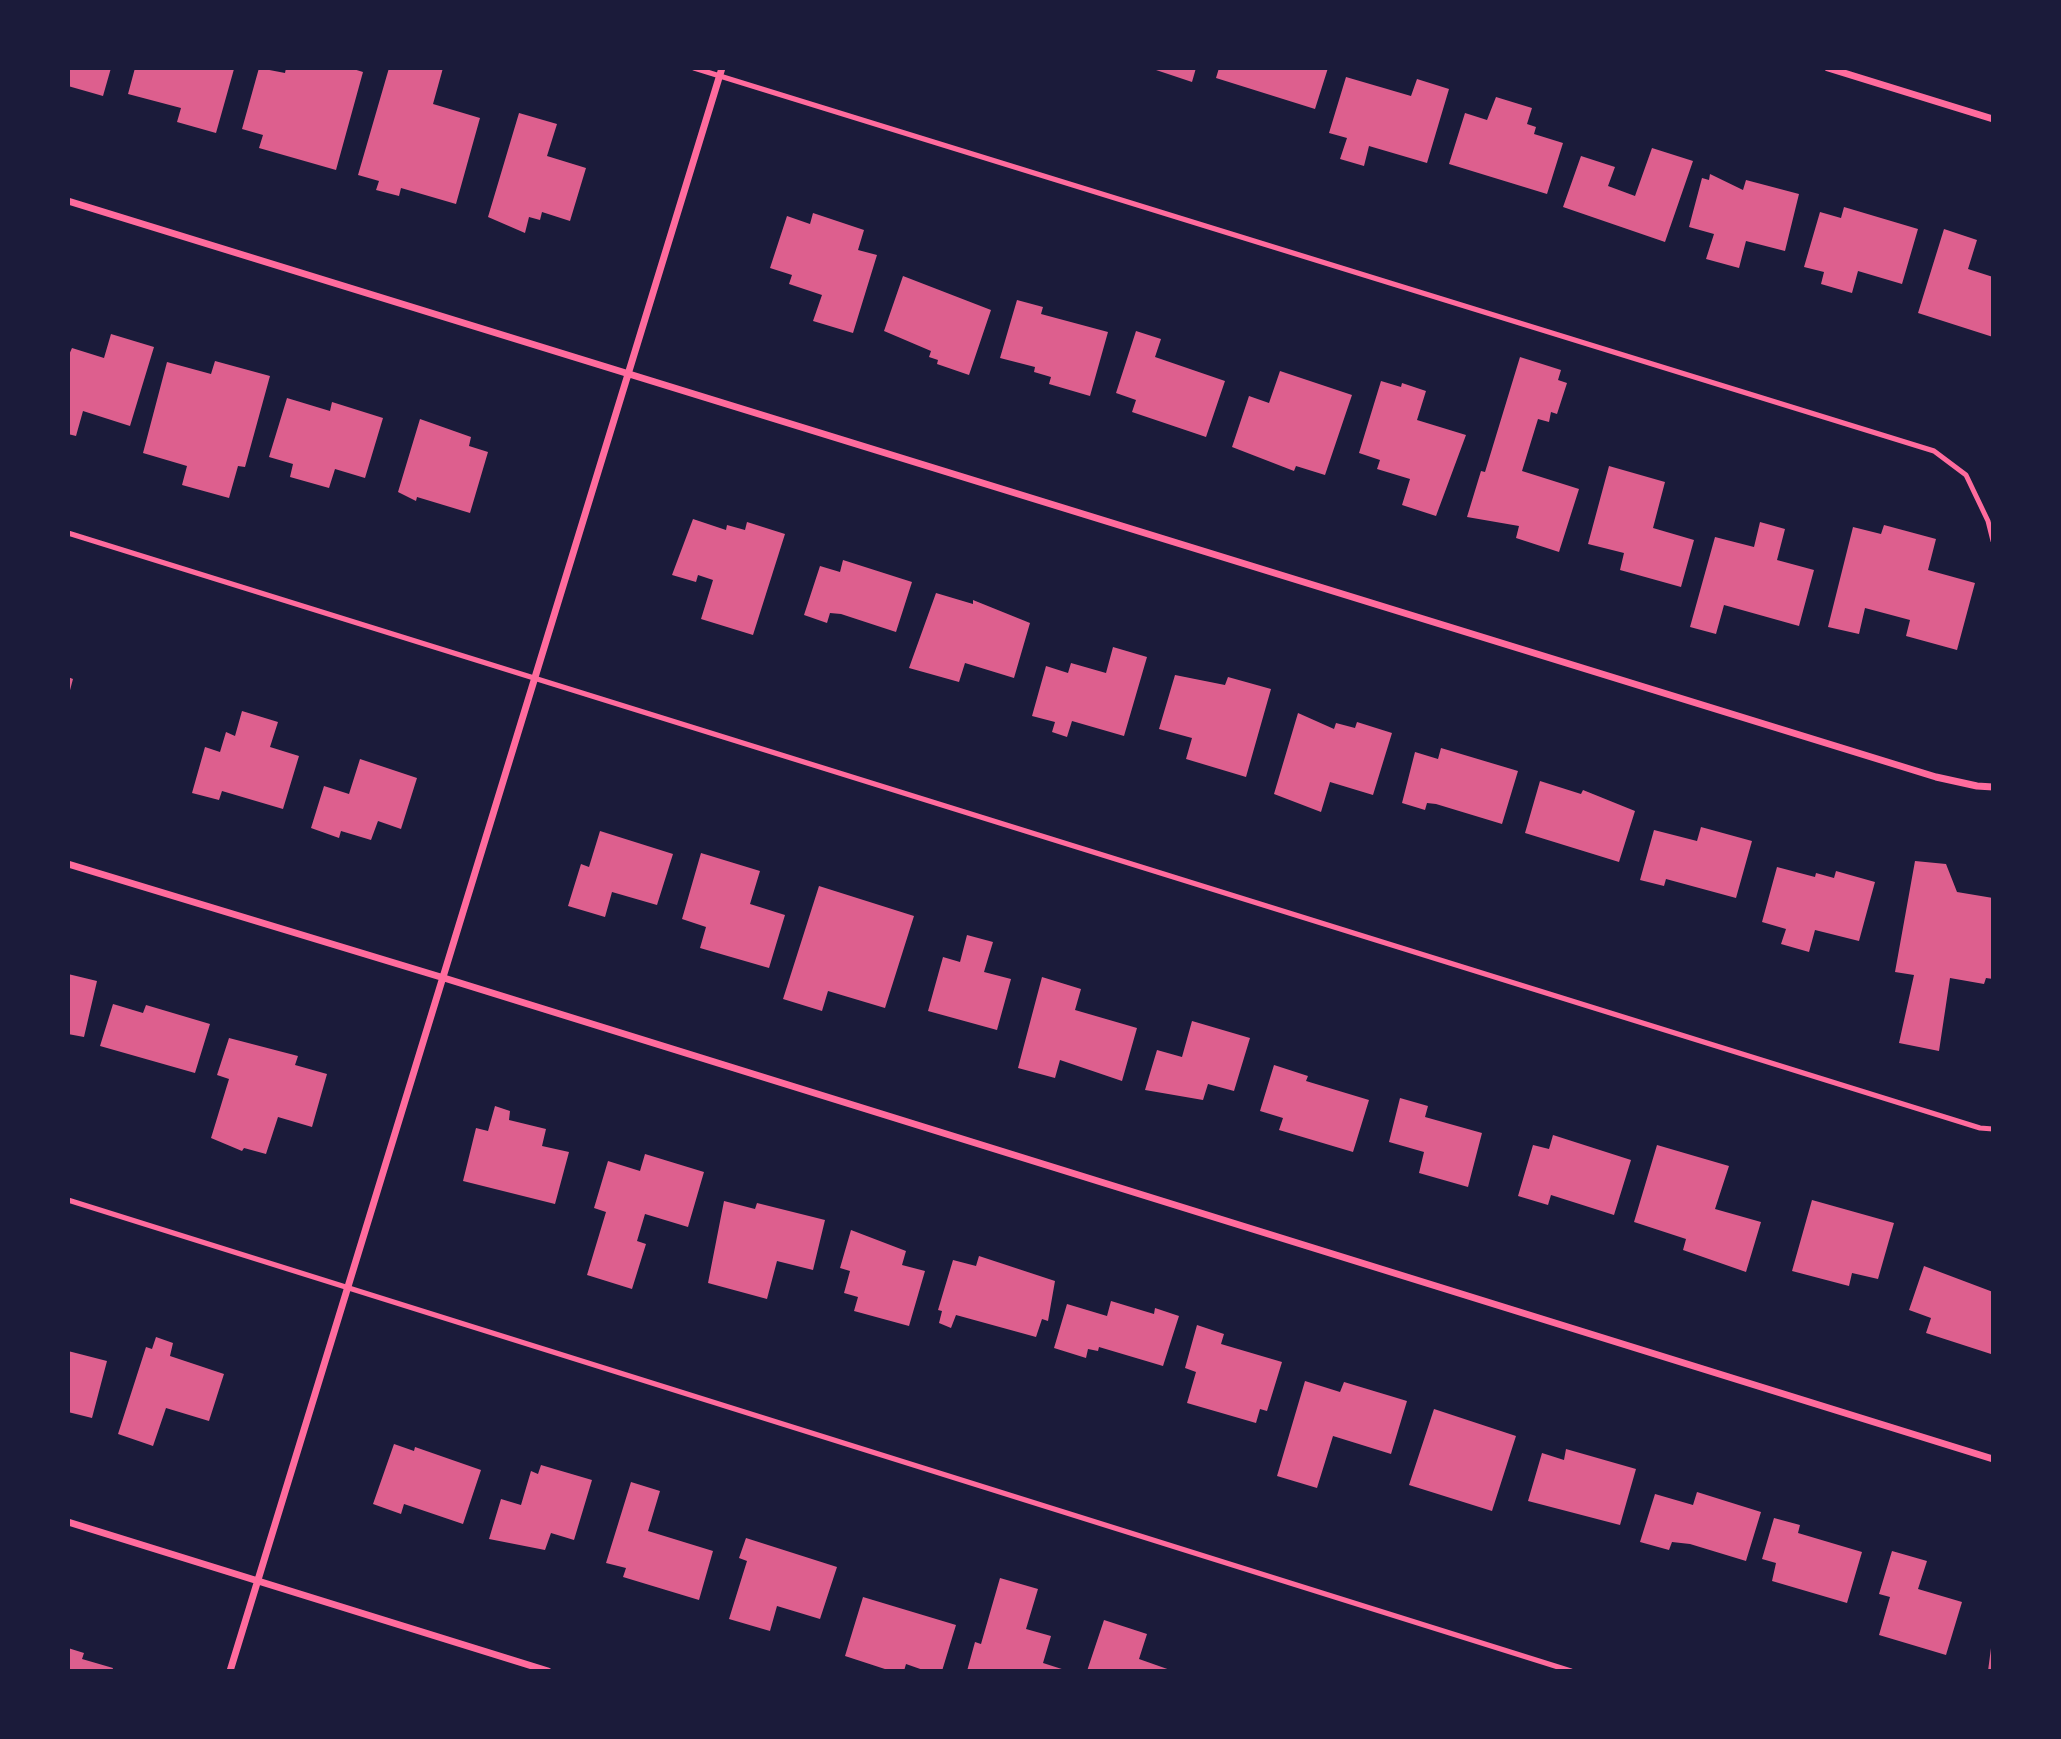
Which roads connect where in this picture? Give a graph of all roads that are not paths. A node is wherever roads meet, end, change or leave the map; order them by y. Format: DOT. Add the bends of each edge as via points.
graph roads {
  1 [pos="694,68"];
  2 [pos="1828,68"];
  3 [pos="721,72"];
  4 [pos="1993,119"];
  5 [pos="68,201"];
  6 [pos="629,375"];
  7 [pos="68,533"];
  8 [pos="1993,541"];
  9 [pos="536,678"];
  10 [pos="1993,787"];
  11 [pos="68,863"];
  12 [pos="444,978"];
  13 [pos="1993,1129"];
  14 [pos="68,1200"];
  15 [pos="348,1288"];
  16 [pos="1993,1459"];
  17 [pos="68,1522"];
  18 [pos="257,1580"];
  19 [pos="230,1671"];
  20 [pos="548,1671"];
  21 [pos="1571,1671"];
  1 -- 3 [label="lane"];
  2 -- 4 [label="street"];
  3 -- 6 [label="street"];
  3 -- 8 [label="lane" via="1934,451 1966,475"];
  5 -- 6 [label="street"];
  6 -- 9 [label="street"];
  6 -- 10 [label="street" via="1936,777"];
  7 -- 9 [label="lane"];
  9 -- 12 [label="street"];
  9 -- 13 [label="lane"];
  11 -- 12 [label="street"];
  12 -- 15 [label="street"];
  12 -- 16 [label="street"];
  14 -- 15 [label="lane"];
  15 -- 18 [label="street"];
  15 -- 21 [label="lane"];
  17 -- 18 [label="street"];
  18 -- 19 [label="street"];
  18 -- 20 [label="street"];
}
